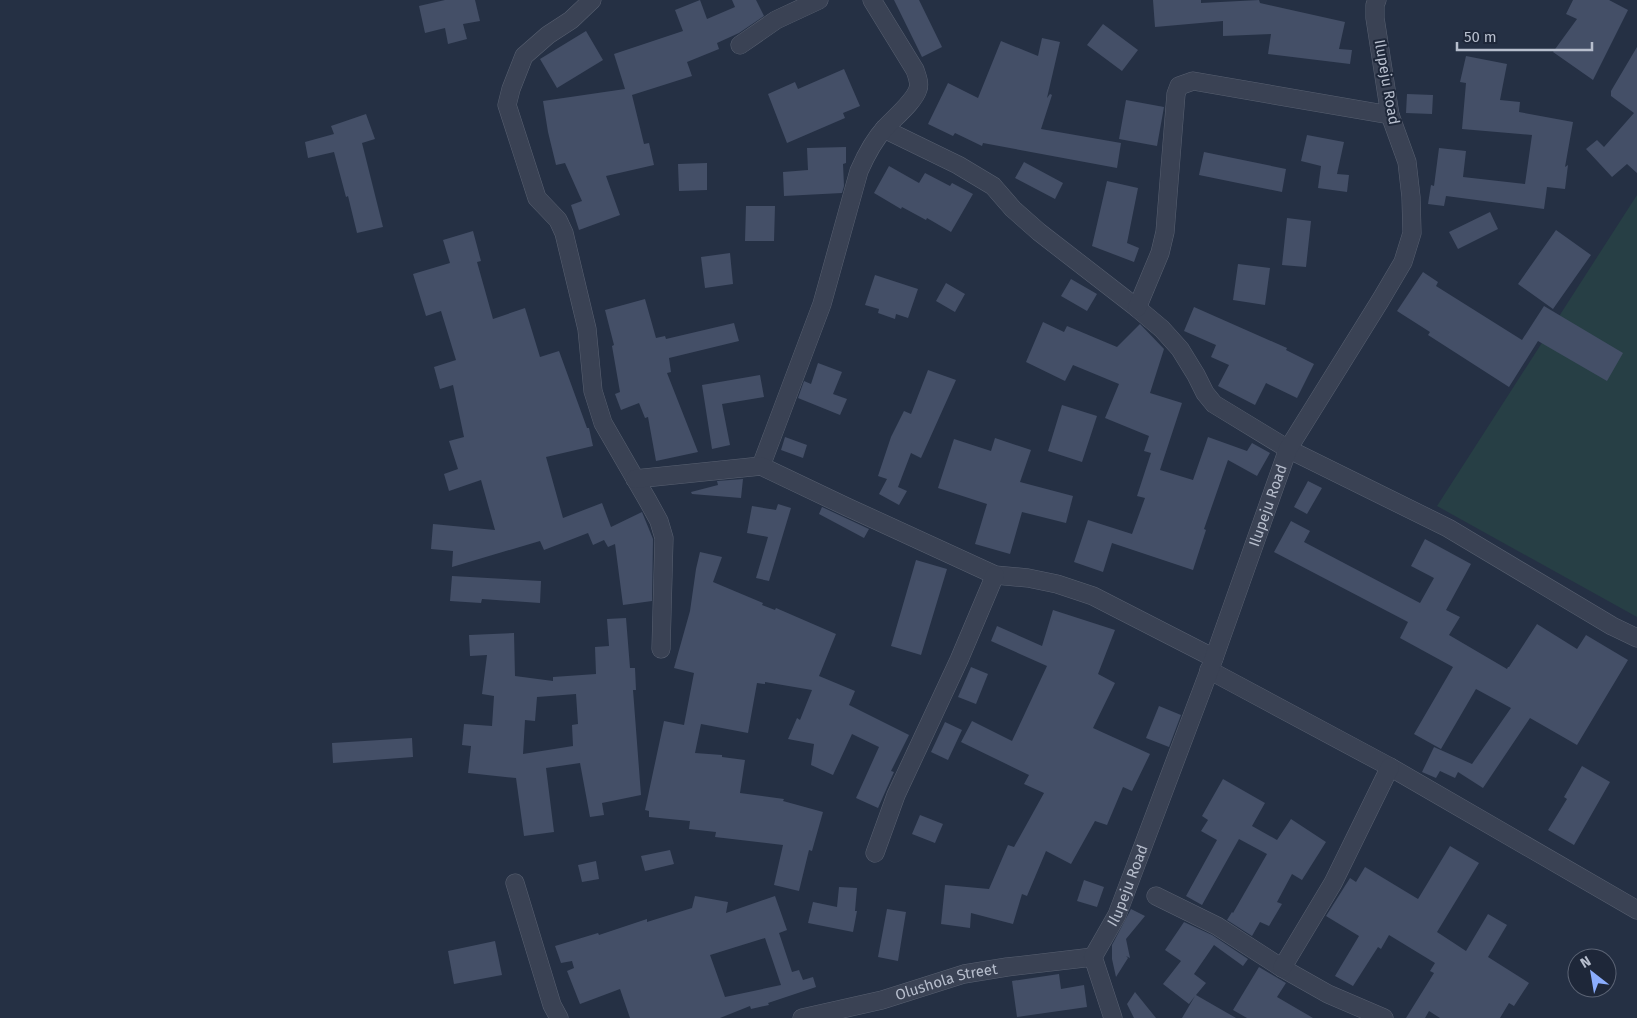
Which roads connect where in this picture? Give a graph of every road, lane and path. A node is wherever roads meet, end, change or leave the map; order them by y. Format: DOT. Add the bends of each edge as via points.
graph roads {
  1 [pos="592,0"];
  2 [pos="819,0"];
  3 [pos="872,0"];
  4 [pos="1378,0"];
  5 [pos="740,45"];
  6 [pos="1390,115"];
  7 [pos="884,129"];
  8 [pos="1137,308"];
  9 [pos="1288,449"];
  10 [pos="761,466"];
  11 [pos="635,479"];
  12 [pos="995,575"];
  13 [pos="1637,638"];
  14 [pos="661,649"];
  15 [pos="1212,664"];
  16 [pos="1390,767"];
  17 [pos="876,853"];
  18 [pos="515,883"];
  19 [pos="1156,896"];
  20 [pos="1637,910"];
  21 [pos="1093,957"];
  22 [pos="1282,968"];
  23 [pos="560,1018"];
  24 [pos="802,1018"];
  25 [pos="1113,1018"];
  26 [pos="1384,1018"];
  1 -- 11 [label="street" via="524,56 508,105 537,198 558,220 564,233 587,329 593,391 603,424"];
  2 -- 5 [label="street" via="776,20"];
  3 -- 7 [label="street" via="918,79 918,89 912,100"];
  4 -- 6 [label="street, Ilupeju Road" via="1375,18"];
  6 -- 8 [label="street" via="1193,81 1180,86 1176,94 1165,232 1160,253"];
  6 -- 9 [label="street, Ilupeju Road" via="1407,162 1412,233 1402,262 1385,293"];
  7 -- 8 [label="street" via="993,186 1039,232"];
  7 -- 10 [label="street" via="859,171 822,304"];
  8 -- 9 [label="street" via="1180,349 1214,404"];
  9 -- 13 [label="street" via="1448,528"];
  9 -- 15 [label="street, Ilupeju Road"];
  10 -- 11 [label="street"];
  10 -- 12 [label="street"];
  11 -- 14 [label="street" via="659,522 664,538"];
  12 -- 15 [label="street" via="1057,584 1093,596"];
  12 -- 17 [label="street" via="896,795"];
  15 -- 16 [label="street"];
  15 -- 21 [label="street, Ilupeju Road" via="1117,915"];
  16 -- 20 [label="street"];
  16 -- 22 [label="street" via="1333,883"];
  18 -- 23 [label="street" via="552,1005"];
  19 -- 22 [label="street" via="1217,926"];
  21 -- 24 [label="street, Olushola Street" via="964,974 882,1000"];
  21 -- 25 [label="street"];
  22 -- 26 [label="street" via="1328,994"];
}
